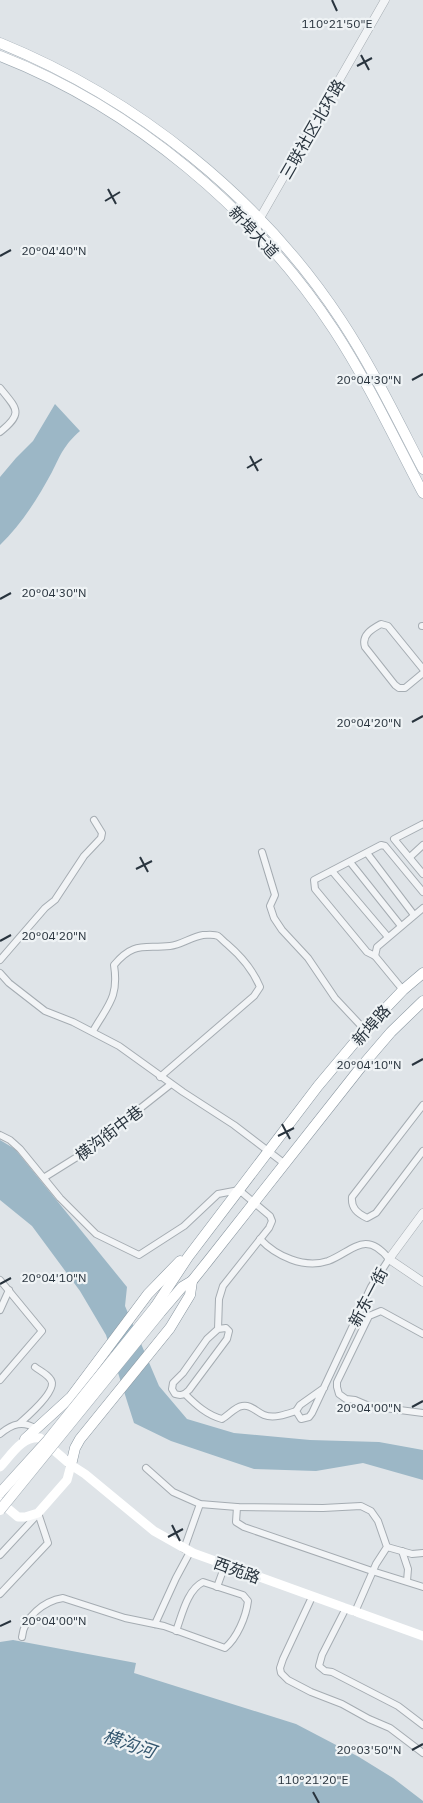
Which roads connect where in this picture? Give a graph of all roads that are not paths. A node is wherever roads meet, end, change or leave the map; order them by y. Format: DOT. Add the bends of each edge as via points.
graph roads {
  1 [pos="385,0"];
  2 [pos="0,43"];
  3 [pos="0,56"];
  4 [pos="260,218"];
  5 [pos="256,232"];
  6 [pos="0,388"];
  7 [pos="0,432"];
  8 [pos="423,469"];
  9 [pos="423,492"];
  10 [pos="423,671"];
  11 [pos="94,820"];
  12 [pos="423,824"];
  13 [pos="423,845"];
  14 [pos="262,852"];
  15 [pos="367,853"];
  16 [pos="410,857"];
  17 [pos="350,862"];
  18 [pos="420,865"];
  19 [pos="332,871"];
  20 [pos="423,874"];
  21 [pos="423,892"];
  22 [pos="423,908"];
  23 [pos="414,915"];
  24 [pos="402,926"];
  25 [pos="388,937"];
  26 [pos="375,956"];
  27 [pos="0,960"];
  28 [pos="0,973"];
  29 [pos="423,973"];
  30 [pos="403,990"];
  31 [pos="423,1000"];
  32 [pos="365,1030"];
  33 [pos="93,1031"];
  34 [pos="160,1077"];
  35 [pos="171,1084"];
  36 [pos="423,1105"];
  37 [pos="0,1135"];
  38 [pos="423,1151"];
  39 [pos="267,1152"];
  40 [pos="284,1164"];
  41 [pos="44,1177"];
  42 [pos="239,1190"];
  43 [pos="252,1204"];
  44 [pos="423,1213"];
  45 [pos="260,1239"];
  46 [pos="188,1257"];
  47 [pos="389,1259"];
  48 [pos="0,1280"];
  49 [pos="192,1280"];
  50 [pos="423,1282"];
  51 [pos="9,1290"];
  52 [pos="0,1310"];
  53 [pos="157,1311"];
  54 [pos="218,1329"];
  55 [pos="423,1334"];
  56 [pos="35,1367"];
  57 [pos="0,1380"];
  58 [pos="324,1388"];
  59 [pos="185,1394"];
  60 [pos="296,1412"];
  61 [pos="423,1414"];
  62 [pos="20,1423"];
  63 [pos="36,1429"];
  64 [pos="0,1434"];
  65 [pos="25,1439"];
  66 [pos="71,1465"];
  67 [pos="0,1467"];
  68 [pos="146,1468"];
  69 [pos="0,1493"];
  70 [pos="0,1502"];
  71 [pos="200,1504"];
  72 [pos="237,1507"];
  73 [pos="0,1510"];
  74 [pos="38,1513"];
  75 [pos="387,1547"];
  76 [pos="187,1550"];
  77 [pos="402,1551"];
  78 [pos="423,1553"];
  79 [pos="0,1555"];
  80 [pos="225,1565"];
  81 [pos="372,1571"];
  82 [pos="407,1581"];
  83 [pos="217,1587"];
  84 [pos="423,1587"];
  85 [pos="0,1594"];
  86 [pos="312,1597"];
  87 [pos="351,1610"];
  88 [pos="155,1624"];
  89 [pos="176,1631"];
  90 [pos="423,1636"];
  91 [pos="22,1637"];
  92 [pos="423,1725"];
  93 [pos="423,1753"];
  1 -- 4 [label="street, 三联社区北环路"];
  2 -- 4 [label="main road, 新埠大道" via="68,76 142,120 215,176"];
  3 -- 5 [label="main road, 新埠大道" via="58,82 139,132 202,180"];
  4 -- 5 [label="street, 三联社区北环路"];
  4 -- 8 [label="main road, 新埠大道" via="340,320"];
  5 -- 9 [label="main road, 新埠大道" via="296,277 335,332"];
  6 -- 7 [label="street" via="16,408 16,414"];
  10 -- 10 [label="street" via="388,626 381,624 365,635 365,647 399,688 405,688"];
  11 -- 27 [label="street" via="102,833 101,838 84,856 55,900"];
  12 -- 16 [label="street" via="394,839"];
  13 -- 16 [label="street"];
  14 -- 32 [label="street" via="275,895 270,906 274,918 308,958 335,998"];
  15 -- 17 [label="street"];
  15 -- 21 [label="street" via="385,846"];
  15 -- 23 [label="street"];
  16 -- 18 [label="street"];
  17 -- 19 [label="street"];
  17 -- 24 [label="street"];
  18 -- 20 [label="street"];
  19 -- 25 [label="street"];
  19 -- 26 [label="street" via="314,880 315,889 367,952"];
  22 -- 23 [label="street"];
  23 -- 24 [label="street"];
  24 -- 25 [label="street"];
  25 -- 26 [label="street" via="377,946"];
  26 -- 30 [label="street"];
  28 -- 33 [label="street" via="45,1011"];
  29 -- 30 [label="main road, 新埠路"];
  30 -- 32 [label="main road, 新埠路"];
  31 -- 40 [label="main road, 新埠路" via="385,1039"];
  32 -- 39 [label="main road, 新埠路"];
  33 -- 34 [label="street"];
  33 -- 34 [label="street" via="112,999 116,978 114,965 122,955 134,948 171,946 194,937 217,935 244,962 260,986 254,996"];
  34 -- 35 [label="street"];
  35 -- 39 [label="street" via="234,1125"];
  35 -- 41 [label="street, 横沟街中巷" via="85,1152"];
  36 -- 38 [label="street" via="352,1197 353,1207 367,1218 376,1213"];
  37 -- 41 [label="street" via="20,1149"];
  39 -- 40 [label="street"];
  39 -- 42 [label="main road, 新埠路"];
  40 -- 43 [label="main road, 新埠路"];
  41 -- 42 [label="street" via="96,1234 139,1255 184,1226 218,1194"];
  42 -- 43 [label="street"];
  42 -- 46 [label="main road, 新埠路"];
  43 -- 45 [label="street" via="270,1216 272,1221"];
  43 -- 49 [label="main road, 新埠路"];
  44 -- 47 [label="street, 新东一街"];
  45 -- 47 [label="street" via="267,1247 305,1263 326,1262 358,1244 378,1248"];
  45 -- 54 [label="street" via="220,1293"];
  46 -- 53 [label="main road"];
  46 -- 63 [label="main road" via="178,1262 148,1294 71,1396"];
  47 -- 50 [label="street"];
  47 -- 58 [label="street, 新东一街" via="371,1287"];
  48 -- 51 [label="street"];
  49 -- 53 [label="main road"];
  49 -- 66 [label="main road" via="190,1295 170,1328 92,1424 75,1448"];
  51 -- 52 [label="street"];
  51 -- 57 [label="street" via="42,1331"];
  53 -- 69 [label="main road, bridge"];
  53 -- 73 [label="main road, bridge"];
  54 -- 59 [label="street" via="226,1328 229,1335"];
  54 -- 59 [label="street" via="173,1383 175,1394"];
  55 -- 61 [label="street" via="381,1311 369,1316 336,1387 346,1399"];
  56 -- 62 [label="street" via="50,1378 51,1387"];
  58 -- 60 [label="street" via="300,1404"];
  58 -- 60 [label="street, 新东一街" via="309,1417 301,1419"];
  59 -- 60 [label="street" via="197,1406 222,1419 243,1406 271,1417"];
  62 -- 63 [label="street"];
  62 -- 64 [label="street"];
  63 -- 65 [label="main road"];
  65 -- 66 [label="main road, 西苑路" via="40,1438"];
  65 -- 67 [label="main road"];
  66 -- 74 [label="main road" via="67,1480"];
  66 -- 76 [label="main road, 西苑路" via="154,1531"];
  68 -- 71 [label="street" via="173,1492"];
  70 -- 74 [label="main road" via="18,1517"];
  71 -- 72 [label="street"];
  71 -- 76 [label="street"];
  72 -- 75 [label="street" via="361,1506 371,1511 378,1521"];
  72 -- 81 [label="street" via="236,1522 244,1527"];
  74 -- 79 [label="street"];
  74 -- 85 [label="street" via="48,1543"];
  75 -- 77 [label="street"];
  75 -- 81 [label="street"];
  76 -- 80 [label="main road, 西苑路"];
  76 -- 88 [label="street"];
  77 -- 78 [label="street"];
  77 -- 82 [label="street" via="408,1569"];
  80 -- 83 [label="street"];
  80 -- 86 [label="main road, 西苑路"];
  81 -- 82 [label="street"];
  81 -- 87 [label="street"];
  82 -- 84 [label="street"];
  83 -- 89 [label="street" via="203,1582 196,1585"];
  83 -- 89 [label="street" via="243,1595 248,1602 232,1642 225,1648"];
  86 -- 87 [label="main road, 西苑路"];
  86 -- 93 [label="street" via="283,1659 281,1673 298,1686 390,1728"];
  87 -- 90 [label="main road, 西苑路"];
  87 -- 92 [label="street" via="322,1655 320,1666 324,1671 332,1672 398,1706"];
  88 -- 89 [label="street"];
  88 -- 91 [label="street" via="63,1598 36,1612 24,1626"];
}
